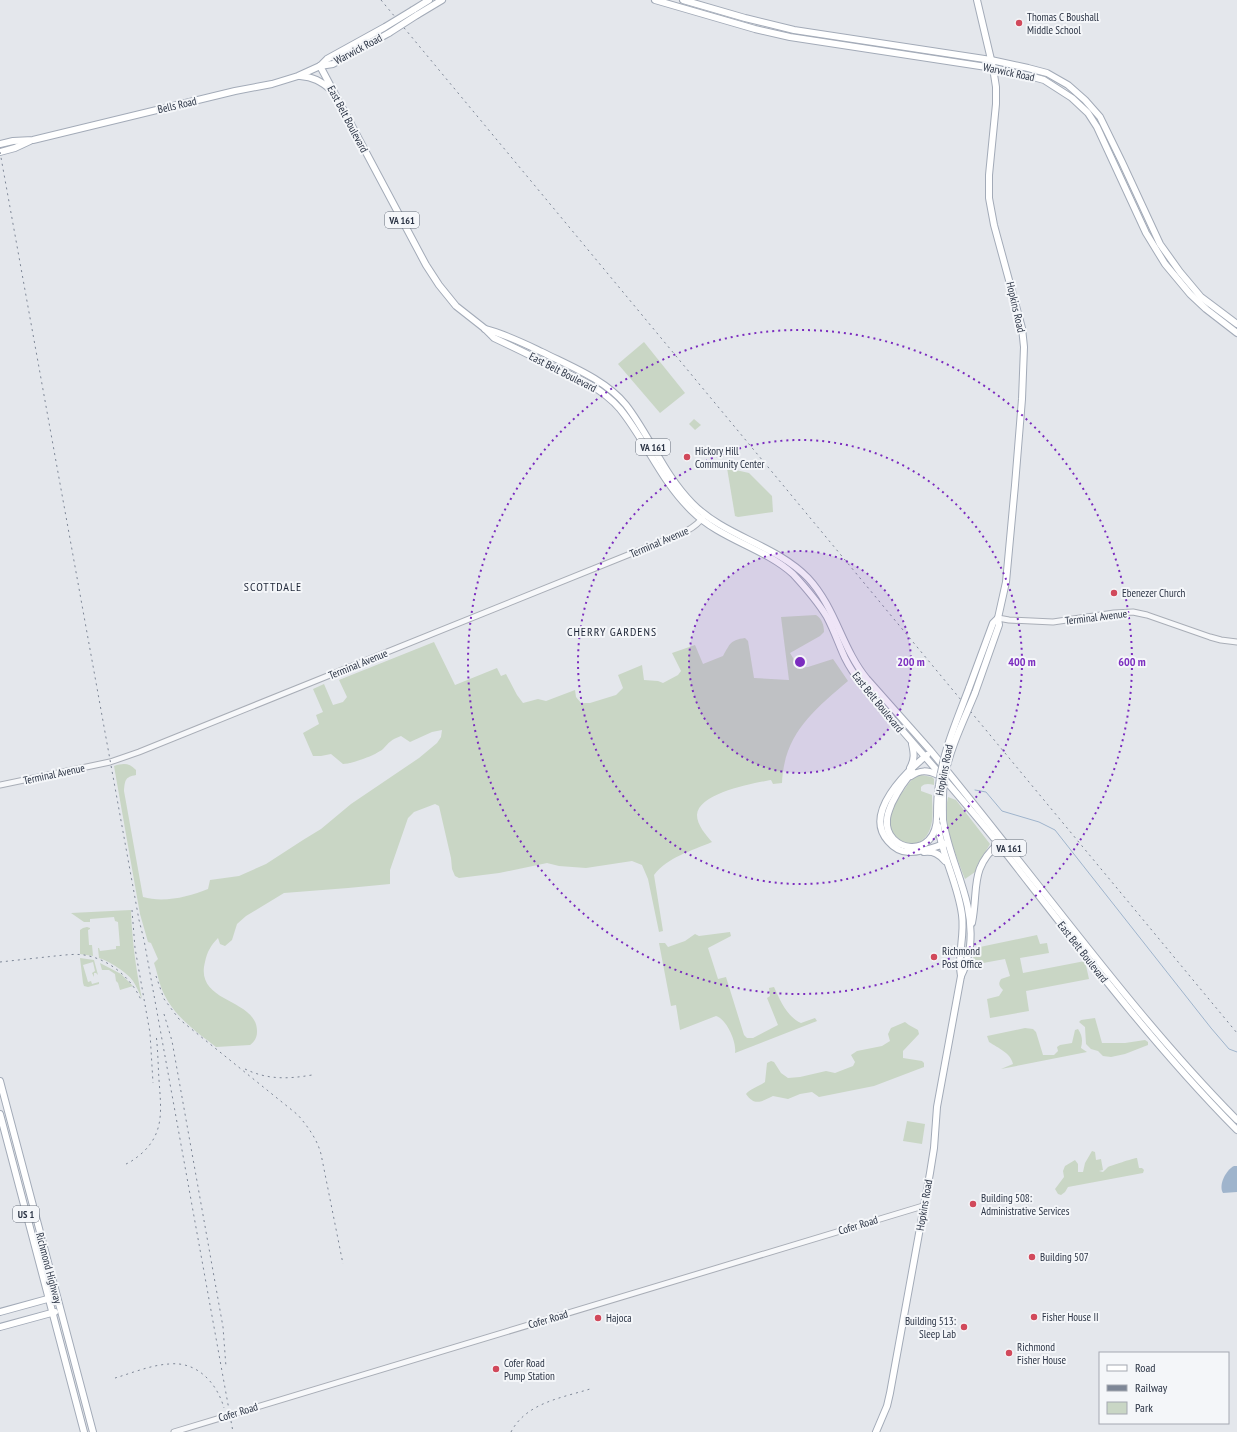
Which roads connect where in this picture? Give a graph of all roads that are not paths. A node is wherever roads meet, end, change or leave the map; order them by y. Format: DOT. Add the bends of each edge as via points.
graph roads {
  1 [pos="429,0"];
  2 [pos="442,0"];
  3 [pos="655,0"];
  4 [pos="683,0"];
  5 [pos="977,0"];
  6 [pos="415,12"];
  7 [pos="991,60"];
  8 [pos="320,66"];
  9 [pos="993,68"];
  10 [pos="298,76"];
  11 [pos="334,92"];
  12 [pos="33,140"];
  13 [pos="0,144"];
  14 [pos="0,152"];
  15 [pos="1237,324"];
  16 [pos="484,328"];
  17 [pos="1237,333"];
  18 [pos="658,454"];
  19 [pos="657,466"];
  20 [pos="703,518"];
  21 [pos="998,618"];
  22 [pos="1237,642"];
  23 [pos="910,741"];
  24 [pos="931,752"];
  25 [pos="925,758"];
  26 [pos="941,776"];
  27 [pos="905,778"];
  28 [pos="0,785"];
  29 [pos="937,816"];
  30 [pos="1000,842"];
  31 [pos="945,844"];
  32 [pos="914,852"];
  33 [pos="949,867"];
  34 [pos="971,928"];
  35 [pos="961,976"];
  36 [pos="0,1081"];
  37 [pos="0,1114"];
  38 [pos="1237,1120"];
  39 [pos="1237,1130"];
  40 [pos="923,1206"];
  41 [pos="57,1297"];
  42 [pos="48,1299"];
  43 [pos="60,1311"];
  44 [pos="0,1312"];
  45 [pos="52,1313"];
  46 [pos="0,1327"];
  47 [pos="84,1432"];
  48 [pos="93,1432"];
  49 [pos="174,1432"];
  50 [pos="876,1432"];
  1 -- 6 [label="main road, Warwick Road"];
  2 -- 6 [label="main road, Warwick Road"];
  3 -- 9 [label="main road, Warwick Road" via="782,35"];
  4 -- 7 [label="main road, Warwick Road" via="794,30"];
  5 -- 7 [label="main road, Hopkins Road"];
  6 -- 8 [label="main road, Warwick Road, bridge" via="333,64"];
  7 -- 9 [label="main road, Hopkins Road"];
  7 -- 15 [label="main road, Warwick Road" via="1047,73 1068,85 1085,100 1100,117 1160,244 1201,296"];
  8 -- 10 [label="main road, Bells Road / VA 161"];
  8 -- 11 [label="main road, East Belt Boulevard / VA 161"];
  9 -- 17 [label="main road, Warwick Road" via="1044,80 1072,98 1088,113 1108,147 1146,233 1165,264 1190,294"];
  9 -- 21 [label="main road, Hopkins Road" via="996,104 988,193 1022,328 1024,347 1022,405 1006,582"];
  10 -- 11 [label="main road, VA 161" via="318,80"];
  10 -- 12 [label="main road, Bells Road / VA 161"];
  11 -- 16 [label="main road, East Belt Boulevard / VA 161" via="439,286 456,306"];
  12 -- 13 [label="main road, Bells Road / VA 161"];
  12 -- 14 [label="main road, Bells Road / VA 161"];
  16 -- 18 [label="main road, East Belt Boulevard / VA 161" via="500,332 605,386 624,403"];
  16 -- 19 [label="main road, East Belt Boulevard / VA 161" via="494,338 581,380 607,397 635,429"];
  18 -- 19 [label="main road"];
  18 -- 20 [label="main road, East Belt Boulevard / VA 161" via="682,492"];
  19 -- 20 [label="main road, East Belt Boulevard / VA 161" via="683,502"];
  20 -- 23 [label="main road, East Belt Boulevard / VA 161" via="718,532 769,558 792,574 827,618 846,660 860,681"];
  20 -- 24 [label="main road, East Belt Boulevard / VA 161" via="774,553 808,578 834,616 850,654 864,675"];
  20 -- 28 [label="street, Terminal Avenue" via="691,529 655,544 139,752 110,762"];
  21 -- 22 [label="street, Terminal Avenue" via="1053,622 1114,613 1141,613 1210,637"];
  21 -- 29 [label="main road, Hopkins Road, bridge" via="993,623 944,757 938,786"];
  21 -- 31 [label="main road, Hopkins Road, bridge" via="999,625 945,774"];
  23 -- 25 [label="main road, East Belt Boulevard / VA 161"];
  23 -- 27 [label="main road" via="914,757"];
  24 -- 25 [label="main road"];
  24 -- 30 [label="main road, East Belt Boulevard / VA 161"];
  25 -- 26 [label="main road, East Belt Boulevard / VA 161"];
  25 -- 27 [label="main road"];
  26 -- 27 [label="main road" via="923,771"];
  26 -- 30 [label="main road, East Belt Boulevard / VA 161"];
  27 -- 29 [label="main road" via="888,813 887,825 891,836 902,845 920,846 934,833"];
  27 -- 32 [label="main road" via="896,784 885,804 881,816 882,829 885,838 895,848"];
  29 -- 31 [label="main road, Hopkins Road"];
  30 -- 34 [label="main road" via="989,852 978,872"];
  30 -- 38 [label="main road, East Belt Boulevard / VA 161" via="1129,1000 1205,1088"];
  30 -- 39 [label="main road, East Belt Boulevard / VA 161" via="1150,1034 1200,1093"];
  31 -- 32 [label="main road"];
  31 -- 33 [label="main road, Hopkins Road"];
  31 -- 34 [label="main road, Hopkins Road" via="965,895"];
  32 -- 33 [label="main road" via="934,852 941,856"];
  33 -- 35 [label="main road, Hopkins Road" via="963,917 959,966"];
  34 -- 35 [label="main road, Hopkins Road" via="966,968"];
  35 -- 40 [label="main road, Hopkins Road" via="937,1107 934,1148"];
  36 -- 41 [label="main road, Richmond Highway / US 1"];
  37 -- 42 [label="main road, Richmond Highway / US 1"];
  40 -- 49 [label="street, Cofer Road"];
  40 -- 50 [label="main road, Hopkins Road" via="890,1393"];
  41 -- 42 [label="main road"];
  41 -- 43 [label="main road, Richmond Highway / US 1"];
  42 -- 44 [label="main road"];
  42 -- 45 [label="main road, Richmond Highway / US 1"];
  43 -- 45 [label="main road"];
  43 -- 48 [label="main road, Richmond Highway / US 1"];
  45 -- 46 [label="main road"];
  45 -- 47 [label="main road, Richmond Highway / US 1"];
}
